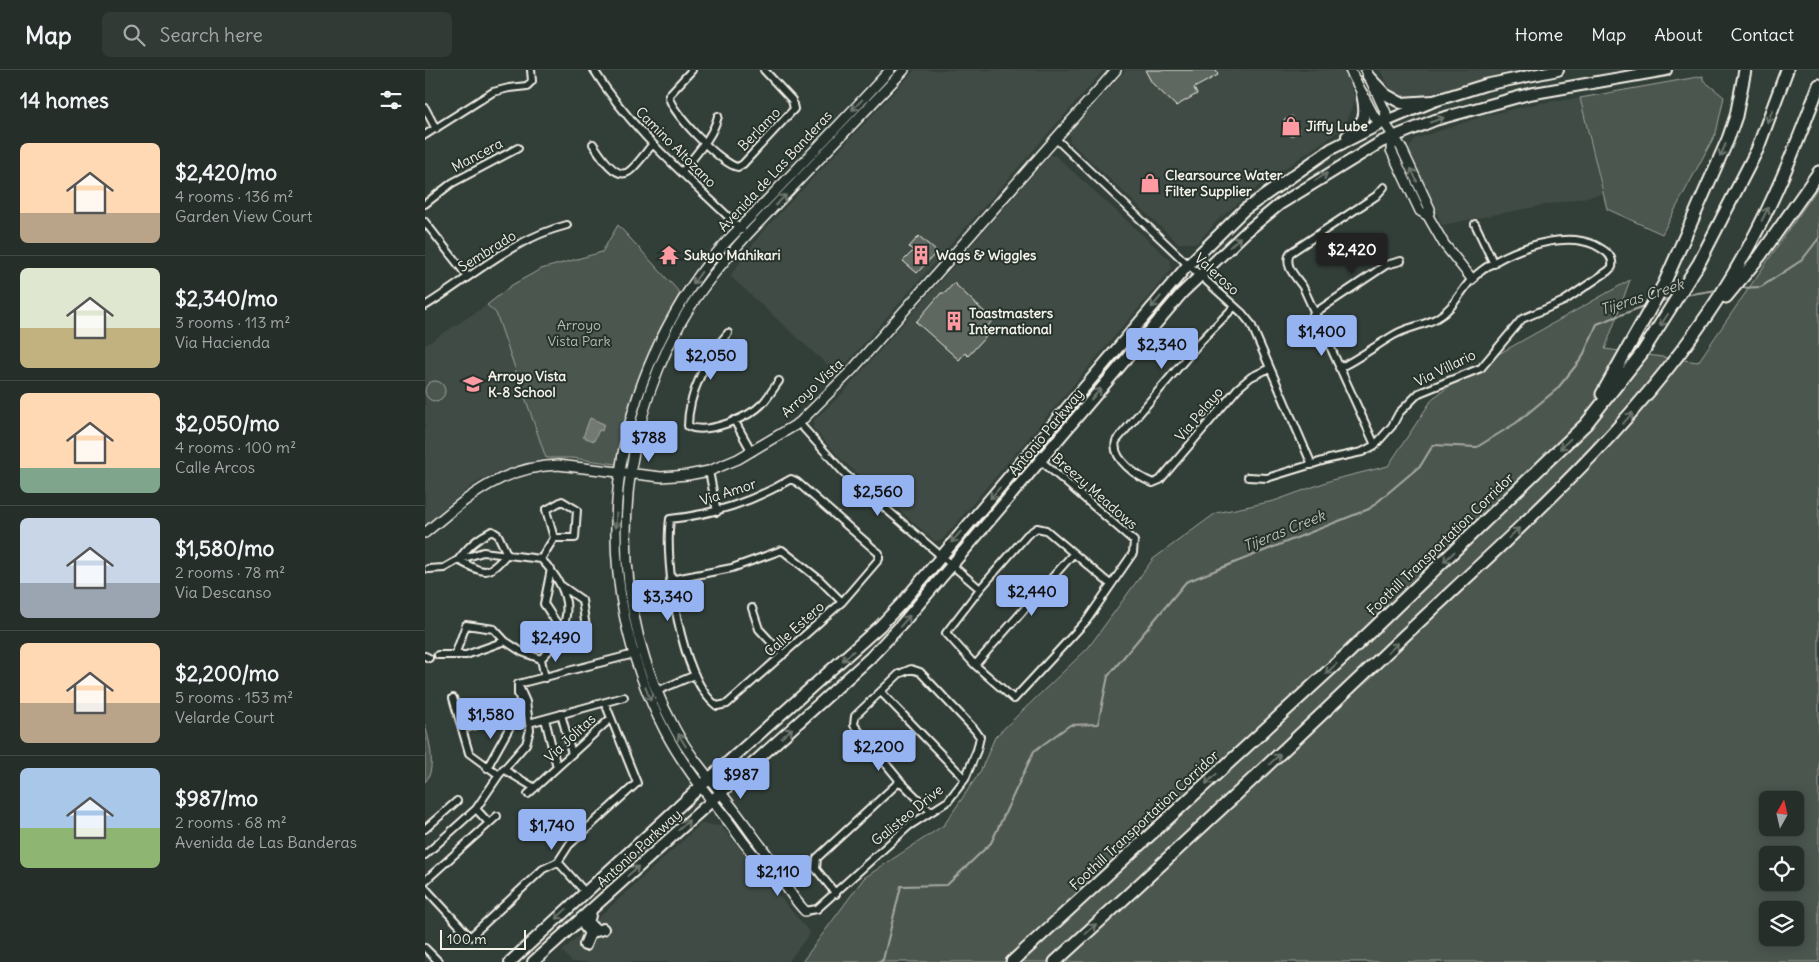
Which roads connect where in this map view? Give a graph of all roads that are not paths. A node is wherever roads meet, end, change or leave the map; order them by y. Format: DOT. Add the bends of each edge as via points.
graph roads {
  1 [pos="531,70"];
  2 [pos="594,70"];
  3 [pos="692,70"];
  4 [pos="764,70"];
  5 [pos="890,70"];
  6 [pos="904,70"];
  7 [pos="1115,70"];
  8 [pos="1350,70"];
  9 [pos="1558,70"];
  10 [pos="1667,70"];
  11 [pos="1745,70"];
  12 [pos="1787,70"];
  13 [pos="1367,73"];
  14 [pos="1819,85"];
  15 [pos="1362,94"];
  16 [pos="1434,102"];
  17 [pos="425,108"];
  18 [pos="718,116"];
  19 [pos="1384,122"];
  20 [pos="436,129"];
  21 [pos="425,135"];
  22 [pos="1392,137"];
  23 [pos="1055,138"];
  24 [pos="705,142"];
  25 [pos="593,144"];
  26 [pos="653,145"];
  27 [pos="518,148"];
  28 [pos="1331,149"];
  29 [pos="682,172"];
  30 [pos="1819,172"];
  31 [pos="1384,187"];
  32 [pos="425,204"];
  33 [pos="425,222"];
  34 [pos="1475,224"];
  35 [pos="567,225"];
  36 [pos="740,228"];
  37 [pos="747,235"];
  38 [pos="1401,261"];
  39 [pos="1494,264"];
  40 [pos="1188,265"];
  41 [pos="1199,275"];
  42 [pos="468,277"];
  43 [pos="1472,279"];
  44 [pos="425,306"];
  45 [pos="1234,307"];
  46 [pos="1313,314"];
  47 [pos="728,333"];
  48 [pos="1679,355"];
  49 [pos="1270,368"];
  50 [pos="1339,368"];
  51 [pos="779,381"];
  52 [pos="734,420"];
  53 [pos="799,423"];
  54 [pos="1586,424"];
  55 [pos="1375,445"];
  56 [pos="752,452"];
  57 [pos="1040,460"];
  58 [pos="1312,465"];
  59 [pos="709,471"];
  60 [pos="620,472"];
  61 [pos="630,473"];
  62 [pos="1248,477"];
  63 [pos="717,512"];
  64 [pos="425,533"];
  65 [pos="554,538"];
  66 [pos="507,554"];
  67 [pos="1073,554"];
  68 [pos="940,556"];
  69 [pos="541,559"];
  70 [pos="879,559"];
  71 [pos="458,560"];
  72 [pos="952,565"];
  73 [pos="551,569"];
  74 [pos="426,570"];
  75 [pos="670,580"];
  76 [pos="1110,584"];
  77 [pos="562,586"];
  78 [pos="980,589"];
  79 [pos="842,602"];
  80 [pos="752,608"];
  81 [pos="563,630"];
  82 [pos="505,641"];
  83 [pos="643,652"];
  84 [pos="633,654"];
  85 [pos="438,655"];
  86 [pos="455,655"];
  87 [pos="783,655"];
  88 [pos="541,659"];
  89 [pos="975,666"];
  90 [pos="695,675"];
  91 [pos="545,678"];
  92 [pos="657,691"];
  93 [pos="881,692"];
  94 [pos="453,698"];
  95 [pos="624,698"];
  96 [pos="605,703"];
  97 [pos="526,712"];
  98 [pos="561,714"];
  99 [pos="511,716"];
  100 [pos="611,718"];
  101 [pos="545,719"];
  102 [pos="529,723"];
  103 [pos="462,729"];
  104 [pos="572,754"];
  105 [pos="557,767"];
  106 [pos="487,768"];
  107 [pos="501,772"];
  108 [pos="965,779"];
  109 [pos="709,780"];
  110 [pos="900,781"];
  111 [pos="700,787"];
  112 [pos="535,788"];
  113 [pos="720,792"];
  114 [pos="528,794"];
  115 [pos="711,799"];
  116 [pos="457,801"];
  117 [pos="476,809"];
  118 [pos="930,811"];
  119 [pos="497,816"];
  120 [pos="489,823"];
  121 [pos="425,830"];
  122 [pos="426,851"];
  123 [pos="558,862"];
  124 [pos="770,866"];
  125 [pos="425,881"];
  126 [pos="425,888"];
  127 [pos="585,892"];
  128 [pos="836,894"];
  129 [pos="593,908"];
  130 [pos="805,912"];
  131 [pos="573,925"];
  132 [pos="603,929"];
  133 [pos="585,945"];
  134 [pos="425,948"];
  135 [pos="439,962"];
  136 [pos="510,962"];
  137 [pos="533,962"];
  138 [pos="1012,962"];
  139 [pos="1055,962"];
  1 -- 20 [label="street" via="532,81 527,86 493,92"];
  2 -- 26 [label="street, Camino Altozano" via="621,109"];
  3 -- 24 [label="street, Berlamo" via="672,90 669,99"];
  4 -- 24 [label="street, Berlamo" via="792,100 792,113 737,167"];
  5 -- 36 [label="main road, Avenida de Las Banderas, one-way"];
  37 -- 6 [label="main road, Avenida de Las Banderas, one-way"];
  7 -- 23 [label="main road, Arroyo Vista"];
  8 -- 15 [label="main road"];
  9 -- 16 [label="main road, Antonio Parkway" via="1485,85"];
  22 -- 10 [label="main road, Antonio Parkway, one-way" via="1499,101"];
  11 -- 54 [label="highway, one-way" via="1730,132 1672,267 1647,318"];
  12 -- 54 [label="highway, Foothill Transportation Corridor, one-way" via="1757,150 1699,263 1642,353"];
  13 -- 16 [label="main road" via="1385,94 1401,103"];
  13 -- 19 [label="main road" via="1386,114"];
  48 -- 14 [label="highway, one-way" via="1743,258 1787,170"];
  15 -- 19 [label="main road" via="1375,118"];
  15 -- 28 [label="main road" via="1365,113 1361,123"];
  16 -- 19 [label="main road, Antonio Parkway"];
  17 -- 20 [label="street"];
  18 -- 24 [label="street"];
  19 -- 22 [label="main road"];
  19 -- 28 [label="main road, Antonio Parkway"];
  20 -- 21 [label="street"];
  41 -- 22 [label="main road, Antonio Parkway, one-way" via="1280,204 1340,165"];
  22 -- 43 [label="main road" via="1391,150 1420,212 1429,216 1444,244"];
  23 -- 40 [label="street, Valeroso"];
  23 -- 53 [label="main road, Arroyo Vista" via="852,370"];
  24 -- 29 [label="street"];
  25 -- 26 [label="street" via="616,172 623,174 629,172"];
  26 -- 29 [label="street, Camino Altozano"];
  27 -- 32 [label="street, Mancera" via="452,183"];
  28 -- 40 [label="main road, Antonio Parkway" via="1244,210"];
  29 -- 36 [label="street, Camino Altozano"];
  30 -- 48 [label="highway" via="1760,256"];
  31 -- 46 [label="street" via="1376,196 1290,253 1290,269 1303,287"];
  33 -- 42 [label="street"];
  34 -- 39 [label="street"];
  35 -- 42 [label="street, Sembrado" via="522,242"];
  36 -- 37 [label="street, Camino Altozano"];
  36 -- 60 [label="main road, Avenida de Las Banderas, one-way" via="701,272 672,316 656,348 635,402"];
  37 -- 61 [label="main road, Avenida de Las Banderas" via="709,278 665,352 644,405"];
  38 -- 46 [label="street" via="1386,265"];
  39 -- 43 [label="street"];
  39 -- 55 [label="street, Via Villario" via="1555,239 1570,239 1602,248 1613,263 1608,271 1564,301 1522,319 1481,368 1419,393"];
  40 -- 41 [label="street, Valeroso"];
  40 -- 68 [label="main road, Antonio Parkway, one-way"];
  41 -- 45 [label="street, Valeroso"];
  57 -- 41 [label="main road, Antonio Parkway, one-way"];
  42 -- 44 [label="street, Sembrado"];
  43 -- 50 [label="street" via="1437,318 1394,335"];
  45 -- 49 [label="street, Valeroso" via="1251,324"];
  45 -- 49 [label="street, Via Pelayo" via="1116,441 1117,456 1145,480 1153,483 1160,480 1237,388"];
  46 -- 50 [label="street"];
  47 -- 52 [label="street" via="719,343 697,385 688,413 688,426 697,430 710,429"];
  139 -- 48 [label="highway, one-way" via="1570,481 1627,419"];
  49 -- 58 [label="street, Valeroso"];
  50 -- 55 [label="street"];
  51 -- 52 [label="street" via="761,405"];
  52 -- 56 [label="street"];
  53 -- 56 [label="main road, Arroyo Vista"];
  53 -- 68 [label="street" via="845,474"];
  54 -- 138 [label="highway, Foothill Transportation Corridor, one-way" via="1347,654"];
  55 -- 58 [label="street, Via Villario" via="1362,452"];
  56 -- 59 [label="main road, Arroyo Vista"];
  57 -- 72 [label="main road, Antonio Parkway"];
  57 -- 76 [label="street, Breezy Meadows" via="1134,541 1133,554"];
  58 -- 62 [label="street, Via Villario" via="1267,478"];
  59 -- 61 [label="main road, Arroyo Vista" via="661,476"];
  59 -- 63 [label="street"];
  60 -- 61 [label="main road, Arroyo Vista"];
  60 -- 64 [label="main road, Arroyo Vista" via="558,465 523,470 471,494"];
  60 -- 84 [label="main road, Avenida de Las Banderas, one-way" via="615,534 618,582"];
  61 -- 83 [label="main road, Avenida de Las Banderas" via="625,534 628,581"];
  63 -- 70 [label="street, Via Amor" via="741,505 791,479 875,550"];
  63 -- 75 [label="street, Via Amor" via="671,519 668,534"];
  65 -- 65 [label="street" via="546,510 562,501 577,510 575,538"];
  65 -- 69 [label="street"];
  66 -- 69 [label="street"];
  66 -- 71 [label="street" via="483,552"];
  66 -- 71 [label="street" via="493,570 487,572"];
  66 -- 71 [label="street" via="498,534 492,531 469,546"];
  67 -- 76 [label="street"];
  67 -- 78 [label="street" via="1046,530 1037,528 1027,535"];
  67 -- 89 [label="street"];
  68 -- 72 [label="street"];
  68 -- 109 [label="main road, Antonio Parkway, one-way" via="880,626"];
  69 -- 73 [label="street"];
  70 -- 79 [label="street, Calle Estero"];
  71 -- 74 [label="street" via="444,568"];
  72 -- 78 [label="street"];
  113 -- 72 [label="main road, Antonio Parkway, one-way" via="870,658"];
  73 -- 77 [label="street"];
  73 -- 81 [label="street" via="544,604"];
  75 -- 79 [label="street" via="732,568 782,550"];
  75 -- 90 [label="street" via="680,630"];
  76 -- 89 [label="street" via="1087,620 1014,699"];
  77 -- 81 [label="street" via="567,614"];
  77 -- 81 [label="street" via="582,600 586,628"];
  78 -- 89 [label="street" via="947,633"];
  79 -- 87 [label="street, Calle Estero"];
  80 -- 87 [label="street" via="759,629"];
  81 -- 88 [label="street"];
  82 -- 86 [label="street" via="467,655"];
  82 -- 86 [label="street" via="494,629 466,626"];
  82 -- 88 [label="street"];
  83 -- 84 [label="street"];
  83 -- 92 [label="main road, Avenida de Las Banderas"];
  84 -- 91 [label="street"];
  84 -- 111 [label="main road, Avenida de Las Banderas, one-way" via="666,732"];
  85 -- 86 [label="street"];
  87 -- 90 [label="street, Calle Estero" via="727,704 717,706 709,700"];
  88 -- 91 [label="street"];
  90 -- 92 [label="street"];
  91 -- 97 [label="street" via="518,684 521,704"];
  109 -- 92 [label="main road, Avenida de Las Banderas, one-way" via="674,728"];
  93 -- 108 [label="street"];
  93 -- 108 [label="street, Galisteo Drive" via="899,674 911,669 920,672 980,737"];
  93 -- 110 [label="street" via="855,716 855,725"];
  94 -- 103 [label="street"];
  95 -- 96 [label="street"];
  96 -- 98 [label="street"];
  96 -- 100 [label="street, Via Jolitas"];
  97 -- 99 [label="street"];
  97 -- 102 [label="street"];
  98 -- 101 [label="street"];
  98 -- 104 [label="street"];
  99 -- 103 [label="street"];
  99 -- 106 [label="street" via="511,726"];
  100 -- 104 [label="street, Via Jolitas"];
  100 -- 123 [label="street" via="637,783 569,845"];
  101 -- 102 [label="street"];
  101 -- 105 [label="street"];
  102 -- 107 [label="street" via="527,744"];
  103 -- 106 [label="street" via="469,753"];
  104 -- 105 [label="street, Via Jolitas"];
  105 -- 112 [label="street, Via Jolitas"];
  106 -- 107 [label="street"];
  107 -- 112 [label="street"];
  107 -- 117 [label="street"];
  108 -- 118 [label="street, Galisteo Drive" via="948,801"];
  109 -- 111 [label="main road, Antonio Parkway"];
  109 -- 113 [label="main road, Avenida de Las Banderas"];
  110 -- 118 [label="street"];
  110 -- 128 [label="street" via="817,858 816,869"];
  111 -- 115 [label="main road, Avenida de Las Banderas"];
  111 -- 127 [label="main road, Antonio Parkway"];
  112 -- 114 [label="street, Via Jolitas"];
  113 -- 115 [label="main road, Antonio Parkway"];
  113 -- 124 [label="main road, Avenida de Las Banderas" via="769,857"];
  115 -- 124 [label="main road, Avenida de Las Banderas" via="760,861"];
  129 -- 115 [label="main road, Antonio Parkway, one-way"];
  116 -- 121 [label="street"];
  117 -- 120 [label="street"];
  117 -- 122 [label="street"];
  118 -- 128 [label="street, Galisteo Drive" via="909,826"];
  119 -- 120 [label="street"];
  120 -- 125 [label="street"];
  123 -- 126 [label="street" via="543,869 470,937"];
  123 -- 127 [label="street"];
  124 -- 130 [label="main road, Avenida de Las Banderas"];
  127 -- 136 [label="main road, Antonio Parkway, one-way"];
  128 -- 130 [label="street, Galisteo Drive" via="817,909"];
  129 -- 131 [label="main road, Antonio Parkway"];
  129 -- 132 [label="main road" via="588,922 596,930"];
  131 -- 133 [label="main road" via="584,925 589,930"];
  131 -- 137 [label="main road, Antonio Parkway"];
  134 -- 135 [label="street"];
}
